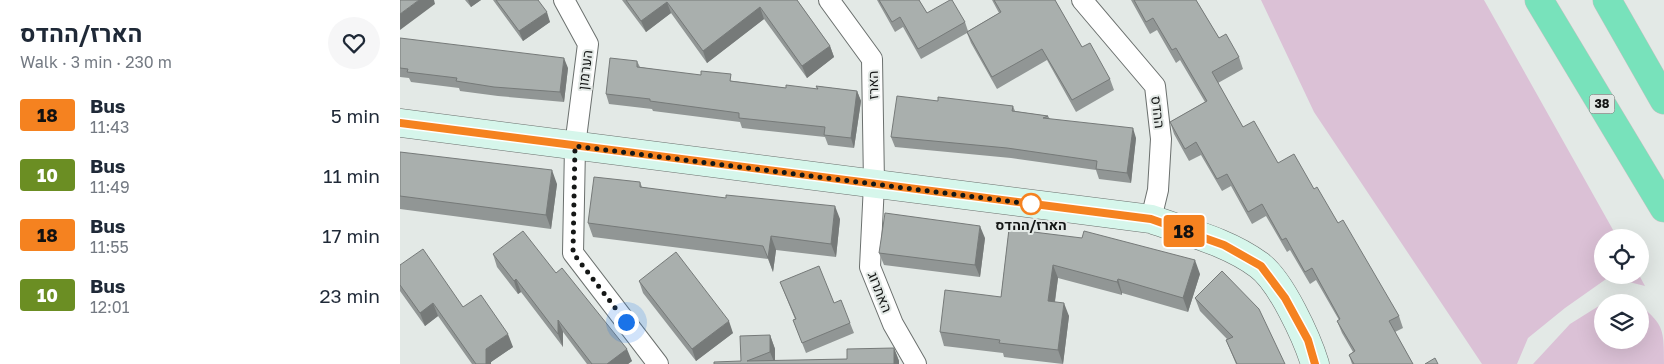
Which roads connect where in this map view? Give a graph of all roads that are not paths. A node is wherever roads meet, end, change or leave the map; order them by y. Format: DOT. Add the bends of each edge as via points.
graph roads {
  1 [pos="564,0"];
  2 [pos="829,0"];
  3 [pos="1082,0"];
  4 [pos="1539,0"];
  5 [pos="1608,0"];
  6 [pos="1612,0"];
  7 [pos="1664,78"];
  8 [pos="1664,100"];
  9 [pos="400,124"];
  10 [pos="575,146"];
  11 [pos="874,184"];
  12 [pos="1664,208"];
  13 [pos="1151,219"];
  14 [pos="658,364"];
  15 [pos="916,364"];
  16 [pos="1315,364"];
  1 -- 10 [label="street, הערמון" via="588,44"];
  2 -- 11 [label="street, הארז" via="872,59"];
  3 -- 13 [label="street, ההדס" via="1154,86 1161,139 1158,190"];
  4 -- 12 [label="highway, 38"];
  5 -- 8 [label="highway"];
  6 -- 7 [label="highway"];
  9 -- 10 [label="street"];
  10 -- 11 [label="street"];
  10 -- 14 [label="street, הערמון" via="573,253"];
  11 -- 13 [label="street"];
  11 -- 15 [label="street, האתרוג" via="870,267 893,324"];
  13 -- 16 [label="street" via="1224,245 1261,266 1285,298 1308,340"];
}
